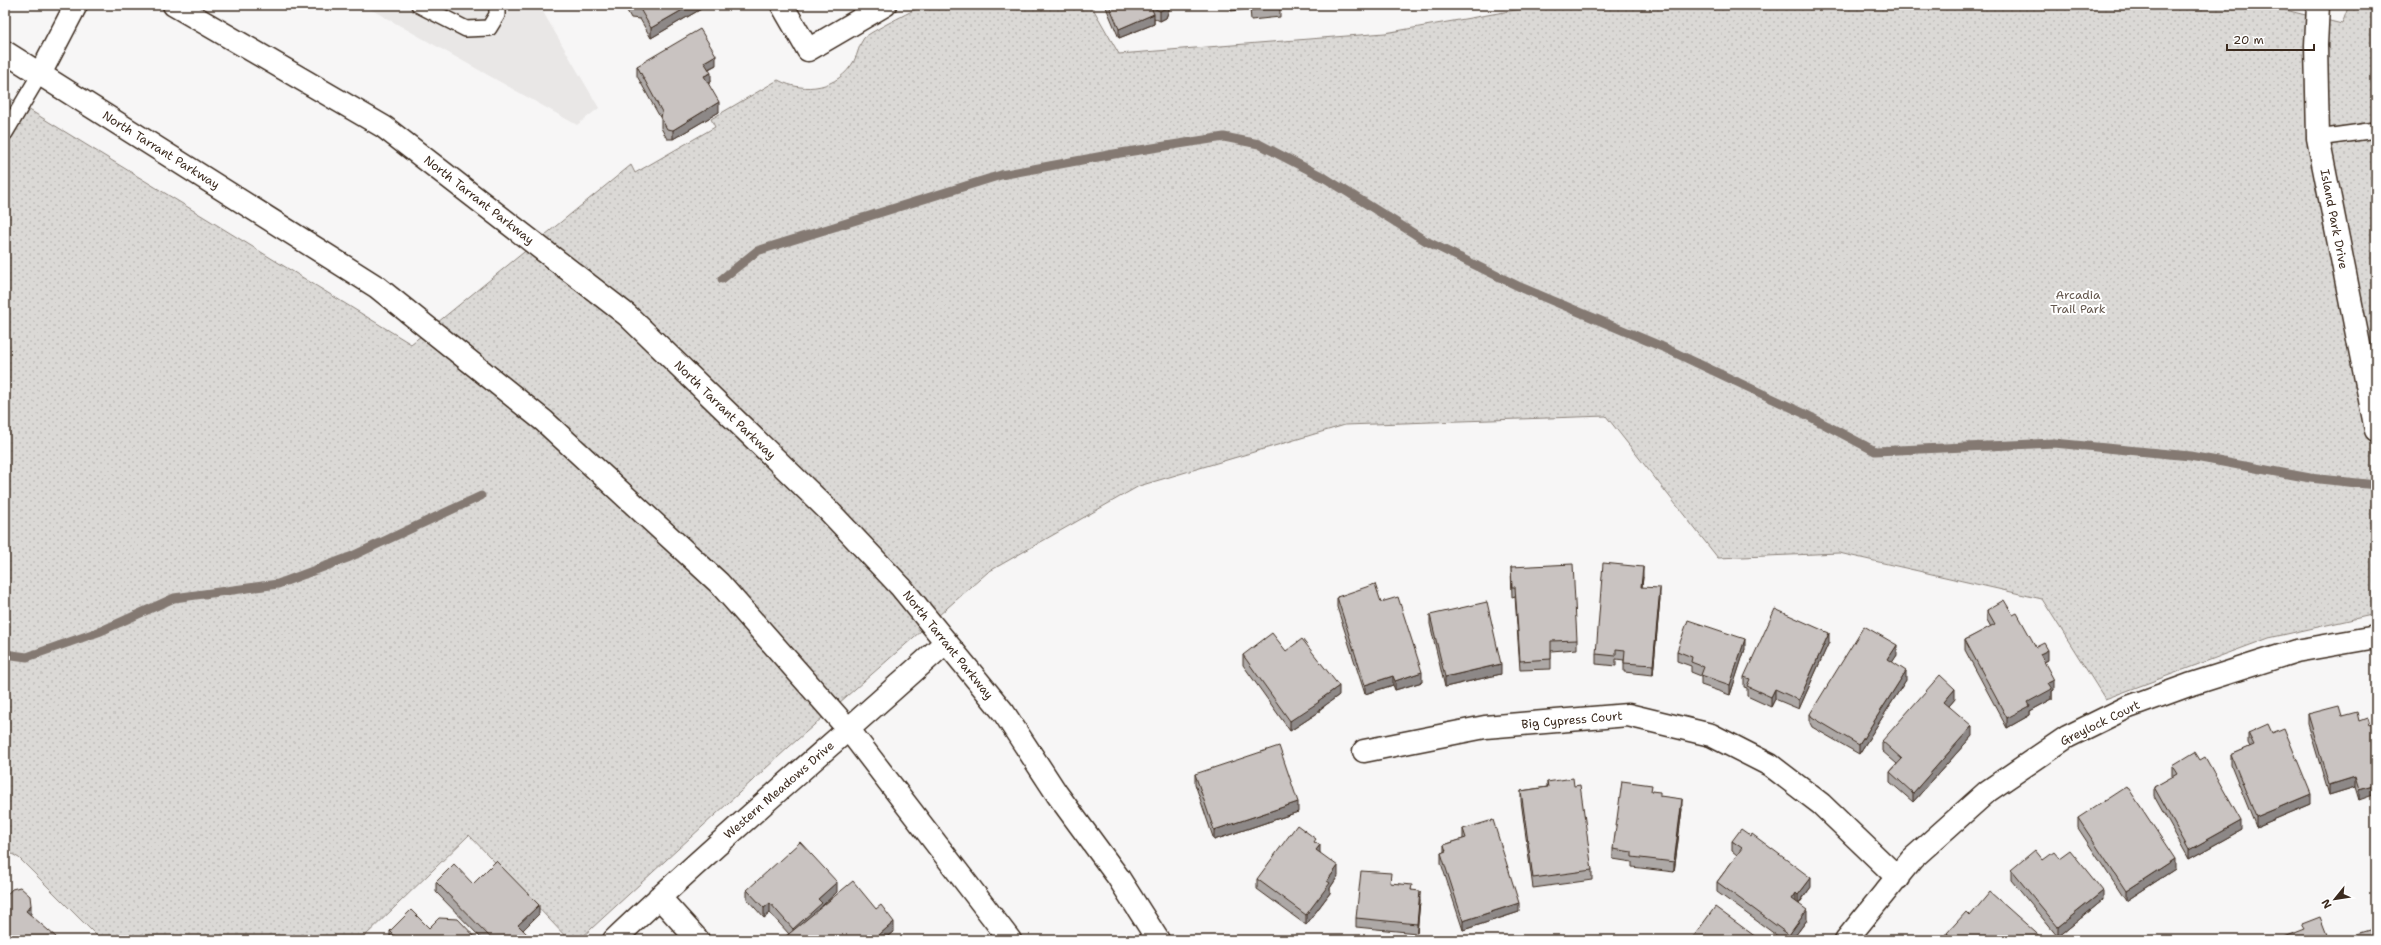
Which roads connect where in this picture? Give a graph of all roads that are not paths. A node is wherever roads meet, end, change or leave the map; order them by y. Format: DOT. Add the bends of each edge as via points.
graph roads {
  1 [pos="76,5"];
  2 [pos="174,5"];
  3 [pos="419,5"];
  4 [pos="497,5"];
  5 [pos="782,5"];
  6 [pos="884,5"];
  7 [pos="2318,5"];
  8 [pos="5,52"];
  9 [pos="40,74"];
  10 [pos="2376,130"];
  11 [pos="5,133"];
  12 [pos="2318,138"];
  13 [pos="2376,430"];
  14 [pos="2376,637"];
  15 [pos="946,642"];
  16 [pos="849,730"];
  17 [pos="1364,751"];
  18 [pos="1898,878"];
  19 [pos="659,897"];
  20 [pos="614,940"];
  21 [pos="698,940"];
  22 [pos="1010,940"];
  23 [pos="1158,940"];
  24 [pos="1846,940"];
  1 -- 9 [label="main road"];
  2 -- 15 [label="main road, North Tarrant Parkway" via="384,127 627,315 827,509 901,587"];
  3 -- 4 [label="lane" via="466,29 490,28 497,15"];
  5 -- 6 [label="main road" via="808,50"];
  7 -- 12 [label="main road, Island Park Drive"];
  8 -- 9 [label="main road, North Tarrant Parkway"];
  9 -- 11 [label="lane"];
  9 -- 16 [label="main road, North Tarrant Parkway" via="377,287 544,421 719,583"];
  10 -- 12 [label="lane"];
  12 -- 13 [label="main road, Island Park Drive"];
  14 -- 18 [label="main road, Greylock Court" via="2296,652 2189,685 2126,708 2067,737 1988,791 1912,859"];
  15 -- 16 [label="main road, Western Meadows Drive"];
  15 -- 23 [label="main road, North Tarrant Parkway" via="1004,713 1057,794 1118,876"];
  16 -- 19 [label="main road, Western Meadows Drive"];
  16 -- 22 [label="main road, North Tarrant Parkway"];
  17 -- 18 [label="main road, Big Cypress Court" via="1485,727 1628,715 1711,735 1770,765 1821,804"];
  18 -- 24 [label="main road, Greylock Court"];
  19 -- 20 [label="main road, Western Meadows Drive"];
  19 -- 21 [label="main road"];
}
